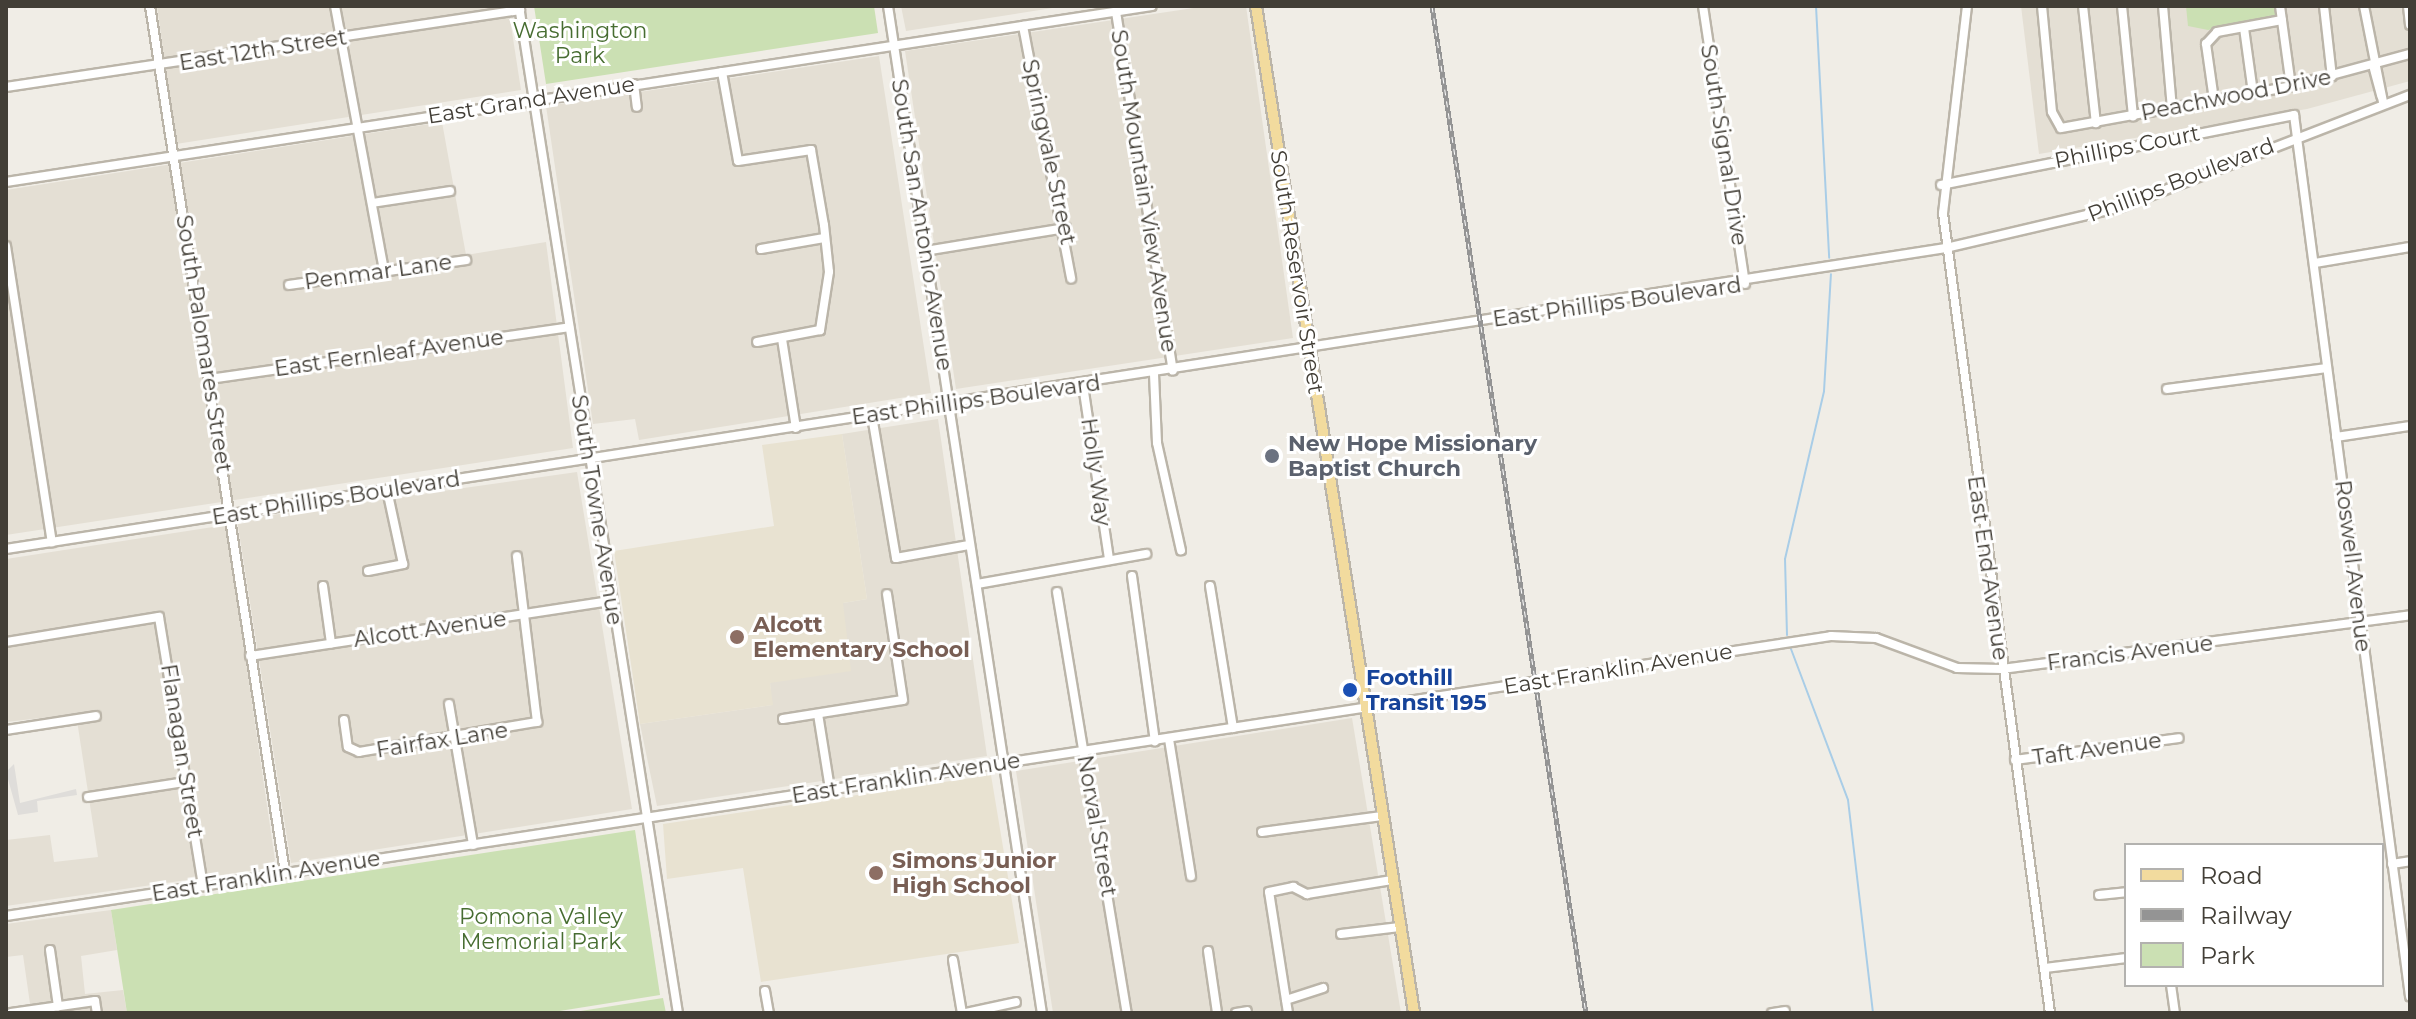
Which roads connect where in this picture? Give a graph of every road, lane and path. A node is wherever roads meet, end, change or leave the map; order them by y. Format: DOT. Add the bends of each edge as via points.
graph roads {
  1 [pos="150,6"];
  2 [pos="335,6"];
  3 [pos="888,6"];
  4 [pos="1152,6"];
  5 [pos="1256,6"];
  6 [pos="1703,6"];
  7 [pos="1967,6"];
  8 [pos="2042,6"];
  9 [pos="2083,6"];
  10 [pos="2122,6"];
  11 [pos="2163,6"];
  12 [pos="2280,6"];
  13 [pos="2324,6"];
  14 [pos="2364,6"];
  15 [pos="2408,6"];
  16 [pos="520,8"];
  17 [pos="1116,12"];
  18 [pos="2282,20"];
  19 [pos="2410,25"];
  20 [pos="1023,26"];
  21 [pos="2244,28"];
  22 [pos="340,37"];
  23 [pos="894,46"];
  24 [pos="2410,54"];
  25 [pos="159,66"];
  26 [pos="2373,68"];
  27 [pos="722,72"];
  28 [pos="2332,77"];
  29 [pos="634,84"];
  30 [pos="2291,86"];
  31 [pos="6,87"];
  32 [pos="2253,93"];
  33 [pos="2410,95"];
  34 [pos="533,99"];
  35 [pos="2382,99"];
  36 [pos="2214,100"];
  37 [pos="637,107"];
  38 [pos="2172,108"];
  39 [pos="2133,116"];
  40 [pos="2096,123"];
  41 [pos="354,127"];
  42 [pos="2298,135"];
  43 [pos="175,155"];
  44 [pos="6,182"];
  45 [pos="1941,185"];
  46 [pos="450,191"];
  47 [pos="372,203"];
  48 [pos="1066,228"];
  49 [pos="824,238"];
  50 [pos="6,246"];
  51 [pos="2410,247"];
  52 [pos="1946,248"];
  53 [pos="761,249"];
  54 [pos="925,251"];
  55 [pos="466,260"];
  56 [pos="2315,263"];
  57 [pos="384,270"];
  58 [pos="1071,278"];
  59 [pos="1745,284"];
  60 [pos="289,285"];
  61 [pos="569,327"];
  62 [pos="782,339"];
  63 [pos="757,342"];
  64 [pos="1309,350"];
  65 [pos="2327,368"];
  66 [pos="1173,370"];
  67 [pos="1154,374"];
  68 [pos="210,379"];
  69 [pos="1083,385"];
  70 [pos="2167,389"];
  71 [pos="950,405"];
  72 [pos="872,416"];
  73 [pos="2410,426"];
  74 [pos="796,428"];
  75 [pos="2336,437"];
  76 [pos="590,459"];
  77 [pos="387,490"];
  78 [pos="231,514"];
  79 [pos="52,542"];
  80 [pos="969,545"];
  81 [pos="6,549"];
  82 [pos="1181,550"];
  83 [pos="1146,554"];
  84 [pos="517,556"];
  85 [pos="1109,560"];
  86 [pos="368,571"];
  87 [pos="1132,576"];
  88 [pos="977,584"];
  89 [pos="323,586"];
  90 [pos="1210,586"];
  91 [pos="1057,592"];
  92 [pos="887,594"];
  93 [pos="611,601"];
  94 [pos="526,615"];
  95 [pos="2410,615"];
  96 [pos="2360,622"];
  97 [pos="1806,639"];
  98 [pos="6,642"];
  99 [pos="331,643"];
  100 [pos="250,656"];
  101 [pos="2002,669"];
  102 [pos="449,704"];
  103 [pos="1366,710"];
  104 [pos="818,714"];
  105 [pos="96,716"];
  106 [pos="783,719"];
  107 [pos="344,720"];
  108 [pos="1233,728"];
  109 [pos="6,730"];
  110 [pos="455,738"];
  111 [pos="2179,738"];
  112 [pos="1169,739"];
  113 [pos="1155,741"];
  114 [pos="1089,752"];
  115 [pos="2015,760"];
  116 [pos="1002,762"];
  117 [pos="185,782"];
  118 [pos="830,789"];
  119 [pos="88,797"];
  120 [pos="1382,816"];
  121 [pos="648,818"];
  122 [pos="1262,832"];
  123 [pos="473,845"];
  124 [pos="2410,861"];
  125 [pos="2392,864"];
  126 [pos="285,872"];
  127 [pos="1191,876"];
  128 [pos="1392,880"];
  129 [pos="203,886"];
  130 [pos="2124,892"];
  131 [pos="2099,895"];
  132 [pos="6,916"];
  133 [pos="1400,927"];
  134 [pos="1341,934"];
  135 [pos="50,950"];
  136 [pos="1208,951"];
  137 [pos="2124,958"];
  138 [pos="953,960"];
  139 [pos="2045,968"];
  140 [pos="2171,987"];
  141 [pos="1323,988"];
  142 [pos="765,991"];
  143 [pos="2410,996"];
  144 [pos="1286,1000"];
  145 [pos="1016,1002"];
  146 [pos="58,1006"];
  147 [pos="1247,1011"];
  148 [pos="1785,1011"];
  149 [pos="11,1013"];
  150 [pos="97,1013"];
  151 [pos="678,1013"];
  152 [pos="769,1013"];
  153 [pos="964,1013"];
  154 [pos="1042,1013"];
  155 [pos="1127,1013"];
  156 [pos="1217,1013"];
  157 [pos="1236,1013"];
  158 [pos="1288,1013"];
  159 [pos="1414,1013"];
  160 [pos="1772,1013"];
  161 [pos="2050,1013"];
  162 [pos="2175,1013"];
  1 -- 25 [label="street, South Palomares Street"];
  2 -- 22 [label="street"];
  3 -- 23 [label="street, South San Antonio Avenue"];
  4 -- 17 [label="street, East Grand Avenue"];
  5 -- 64 [label="main road, South Reservoir Street"];
  6 -- 59 [label="street, South Signal Drive"];
  7 -- 45 [label="street, East End Avenue"];
  8 -- 40 [label="street, Peachwood Drive" via="2052,112 2061,128"];
  9 -- 40 [label="street"];
  10 -- 39 [label="street"];
  11 -- 38 [label="street"];
  12 -- 18 [label="street"];
  13 -- 28 [label="street"];
  14 -- 26 [label="street"];
  15 -- 19 [label="street"];
  16 -- 22 [label="street, East 12th Street"];
  16 -- 34 [label="street, South Towne Avenue"];
  17 -- 20 [label="street, East Grand Avenue"];
  17 -- 66 [label="street, South Mountain View Avenue"];
  18 -- 21 [label="street"];
  18 -- 30 [label="street"];
  20 -- 23 [label="street, East Grand Avenue"];
  20 -- 48 [label="street, Springvale Street"];
  21 -- 32 [label="street"];
  21 -- 36 [label="street" via="2217,32 2206,44"];
  22 -- 25 [label="street, East 12th Street"];
  22 -- 41 [label="street"];
  23 -- 27 [label="street, East Grand Avenue"];
  23 -- 54 [label="street, South San Antonio Avenue"];
  24 -- 26 [label="street, Peachwood Drive"];
  25 -- 31 [label="street, East 12th Street"];
  25 -- 43 [label="street, South Palomares Street"];
  26 -- 28 [label="street, Peachwood Drive"];
  26 -- 35 [label="street"];
  27 -- 29 [label="street, East Grand Avenue"];
  27 -- 49 [label="street" via="738,161 811,150"];
  28 -- 30 [label="street, Peachwood Drive"];
  29 -- 34 [label="street, East Grand Avenue"];
  29 -- 37 [label="street"];
  30 -- 32 [label="street, Peachwood Drive"];
  32 -- 36 [label="street, Peachwood Drive"];
  33 -- 35 [label="street, Phillips Boulevard"];
  34 -- 41 [label="street, East Grand Avenue"];
  34 -- 61 [label="street, South Towne Avenue"];
  35 -- 42 [label="street, Phillips Boulevard"];
  36 -- 38 [label="street, Peachwood Drive"];
  38 -- 39 [label="street, Peachwood Drive"];
  39 -- 40 [label="street, Peachwood Drive"];
  41 -- 43 [label="street, East Grand Avenue"];
  41 -- 47 [label="street"];
  42 -- 45 [label="street, Phillips Court" via="2294,115"];
  42 -- 52 [label="street, Phillips Boulevard" via="2121,207"];
  42 -- 56 [label="street, Roswell Avenue"];
  43 -- 44 [label="street, East Grand Avenue"];
  43 -- 68 [label="street, South Palomares Street"];
  45 -- 52 [label="street, East End Avenue"];
  46 -- 47 [label="street"];
  47 -- 57 [label="street"];
  48 -- 54 [label="street"];
  48 -- 58 [label="street, Springvale Street"];
  49 -- 53 [label="street"];
  49 -- 62 [label="street" via="829,272 820,330"];
  50 -- 79 [label="street" via="19,302"];
  51 -- 56 [label="street"];
  52 -- 59 [label="street, East Phillips Boulevard"];
  52 -- 101 [label="street, East End Avenue"];
  54 -- 71 [label="street, South San Antonio Avenue"];
  55 -- 57 [label="street, Penmar Lane"];
  56 -- 65 [label="street, Roswell Avenue"];
  57 -- 60 [label="street, Penmar Lane"];
  59 -- 64 [label="street, East Phillips Boulevard"];
  61 -- 68 [label="street, East Fernleaf Avenue"];
  61 -- 76 [label="street, South Towne Avenue"];
  62 -- 63 [label="street"];
  62 -- 74 [label="street"];
  64 -- 66 [label="street, East Phillips Boulevard"];
  64 -- 103 [label="main road, South Reservoir Street"];
  65 -- 70 [label="street"];
  65 -- 75 [label="street, Roswell Avenue"];
  66 -- 67 [label="street, East Phillips Boulevard"];
  67 -- 69 [label="street, East Phillips Boulevard"];
  67 -- 82 [label="street" via="1157,443"];
  68 -- 78 [label="street, South Palomares Street"];
  69 -- 71 [label="street, East Phillips Boulevard"];
  69 -- 85 [label="street, Holly Way"];
  71 -- 72 [label="street, East Phillips Boulevard"];
  71 -- 80 [label="street, South San Antonio Avenue"];
  72 -- 74 [label="street, East Phillips Boulevard"];
  72 -- 80 [label="street" via="896,558"];
  73 -- 75 [label="street"];
  74 -- 76 [label="street, East Phillips Boulevard"];
  75 -- 96 [label="street, Roswell Avenue"];
  76 -- 77 [label="street, East Phillips Boulevard"];
  76 -- 93 [label="street, South Towne Avenue"];
  77 -- 78 [label="street, East Phillips Boulevard"];
  77 -- 86 [label="street" via="403,564"];
  78 -- 79 [label="street, East Phillips Boulevard"];
  78 -- 100 [label="street, South Palomares Street"];
  79 -- 81 [label="street, East Phillips Boulevard"];
  80 -- 88 [label="street, South San Antonio Avenue"];
  83 -- 85 [label="street"];
  84 -- 94 [label="street"];
  85 -- 88 [label="street"];
  87 -- 113 [label="street"];
  88 -- 116 [label="street, South San Antonio Avenue"];
  89 -- 99 [label="street"];
  90 -- 108 [label="street"];
  91 -- 114 [label="street, Norval Street" via="1079,740"];
  92 -- 104 [label="street" via="903,700"];
  93 -- 94 [label="street, Alcott Avenue"];
  93 -- 121 [label="street, South Towne Avenue"];
  94 -- 99 [label="street, Alcott Avenue"];
  94 -- 110 [label="street, Fairfax Lane" via="537,722"];
  95 -- 96 [label="street, Francis Avenue"];
  96 -- 101 [label="street, Francis Avenue"];
  96 -- 125 [label="street, Roswell Avenue"];
  97 -- 101 [label="street, Francis Avenue" via="1856,635 1957,668"];
  97 -- 103 [label="street, East Franklin Avenue"];
  98 -- 117 [label="street, Flanagan Street" via="159,617"];
  99 -- 100 [label="street, Alcott Avenue"];
  100 -- 126 [label="street, South Palomares Street"];
  101 -- 115 [label="street, East End Avenue"];
  102 -- 110 [label="street"];
  103 -- 108 [label="street, East Franklin Avenue"];
  103 -- 120 [label="main road, South Reservoir Street"];
  104 -- 106 [label="street"];
  104 -- 118 [label="street"];
  105 -- 109 [label="street"];
  107 -- 110 [label="street, Fairfax Lane" via="348,747 359,752"];
  108 -- 112 [label="street, East Franklin Avenue"];
  110 -- 123 [label="street"];
  111 -- 115 [label="street, Taft Avenue"];
  112 -- 113 [label="street, East Franklin Avenue"];
  112 -- 127 [label="street"];
  113 -- 114 [label="street, East Franklin Avenue"];
  114 -- 116 [label="street, East Franklin Avenue"];
  114 -- 155 [label="street, Norval Street"];
  115 -- 139 [label="street, East End Avenue"];
  116 -- 118 [label="street, East Franklin Avenue"];
  116 -- 154 [label="street, South San Antonio Avenue"];
  117 -- 119 [label="street"];
  117 -- 129 [label="street, Flanagan Street"];
  118 -- 121 [label="street, East Franklin Avenue"];
  120 -- 122 [label="street"];
  120 -- 128 [label="main road, South Reservoir Street"];
  121 -- 123 [label="street, East Franklin Avenue"];
  121 -- 151 [label="street, South Towne Avenue"];
  123 -- 126 [label="street, East Franklin Avenue"];
  124 -- 125 [label="street"];
  125 -- 143 [label="street, Roswell Avenue"];
  126 -- 129 [label="street, East Franklin Avenue"];
  128 -- 133 [label="main road, South Reservoir Street"];
  128 -- 144 [label="street" via="1307,894 1293,887 1269,892"];
  129 -- 132 [label="street, East Franklin Avenue"];
  130 -- 131 [label="street"];
  133 -- 134 [label="street"];
  133 -- 159 [label="main road, South Reservoir Street"];
  135 -- 146 [label="street"];
  136 -- 156 [label="street"];
  137 -- 139 [label="street"];
  138 -- 153 [label="street"];
  139 -- 161 [label="street, East End Avenue"];
  140 -- 162 [label="street"];
  141 -- 144 [label="street"];
  142 -- 152 [label="street"];
  144 -- 158 [label="street"];
  145 -- 153 [label="street"];
  146 -- 149 [label="street"];
  146 -- 150 [label="street" via="95,1001"];
  147 -- 157 [label="street"];
  148 -- 160 [label="street"];
}
